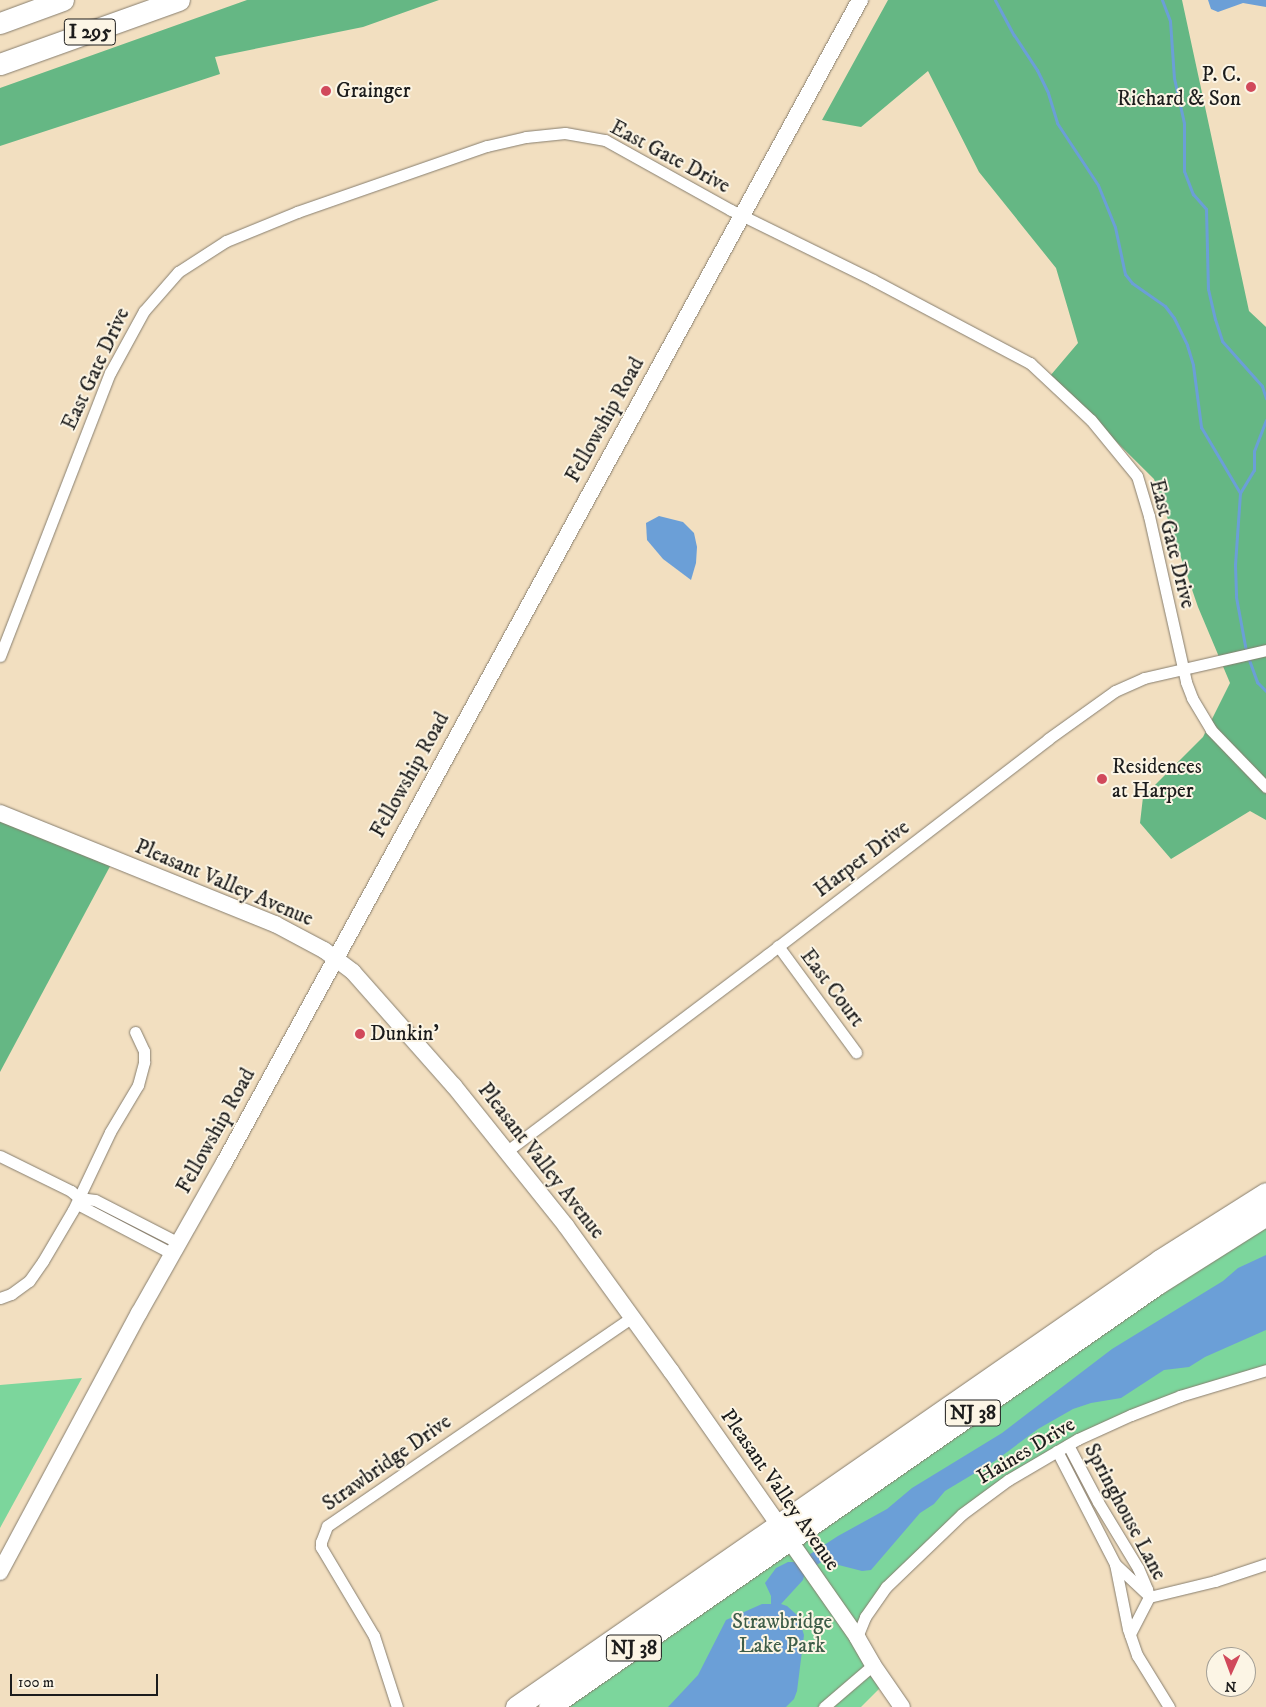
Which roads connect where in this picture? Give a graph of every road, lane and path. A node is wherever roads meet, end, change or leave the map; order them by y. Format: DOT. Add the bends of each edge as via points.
graph roads {
  1 [pos="64,0"];
  2 [pos="179,0"];
  3 [pos="860,0"];
  4 [pos="0,23"];
  5 [pos="0,64"];
  6 [pos="742,216"];
  7 [pos="1266,650"];
  8 [pos="0,656"];
  9 [pos="1183,669"];
  10 [pos="1266,787"];
  11 [pos="0,813"];
  12 [pos="778,946"];
  13 [pos="335,958"];
  14 [pos="135,1032"];
  15 [pos="856,1052"];
  16 [pos="507,1151"];
  17 [pos="0,1156"];
  18 [pos="1266,1193"];
  19 [pos="79,1198"];
  20 [pos="1266,1215"];
  21 [pos="176,1249"];
  22 [pos="0,1298"];
  23 [pos="632,1317"];
  24 [pos="1266,1370"];
  25 [pos="1068,1445"];
  26 [pos="1057,1451"];
  27 [pos="788,1540"];
  28 [pos="1115,1564"];
  29 [pos="1266,1564"];
  30 [pos="0,1572"];
  31 [pos="1149,1597"];
  32 [pos="1130,1634"];
  33 [pos="857,1637"];
  34 [pos="873,1665"];
  35 [pos="397,1707"];
  36 [pos="516,1707"];
  37 [pos="549,1707"];
  38 [pos="824,1707"];
  39 [pos="902,1707"];
  40 [pos="1169,1707"];
  1 -- 4 [label="highway, I 295"];
  2 -- 5 [label="highway, I 295"];
  3 -- 6 [label="street, Fellowship Road"];
  6 -- 8 [label="street, East Gate Drive" via="605,140 546,133 488,146 297,212 208,250 165,284 126,341 80,447"];
  6 -- 9 [label="street, East Gate Drive" via="886,286 1030,363 1091,420 1137,476"];
  6 -- 13 [label="street, Fellowship Road"];
  7 -- 9 [label="street, Harper Drive"];
  9 -- 10 [label="street, East Gate Drive" via="1192,698 1211,730"];
  9 -- 12 [label="street, Harper Drive" via="1144,678 1115,691"];
  11 -- 13 [label="street, Pleasant Valley Avenue" via="275,924"];
  12 -- 15 [label="street, East Court"];
  12 -- 16 [label="street, Harper Drive"];
  13 -- 16 [label="street, Pleasant Valley Avenue" via="353,972 408,1032"];
  13 -- 21 [label="street, Fellowship Road"];
  14 -- 19 [label="street" via="144,1051 143,1073"];
  16 -- 23 [label="street, Pleasant Valley Avenue"];
  17 -- 19 [label="street"];
  18 -- 27 [label="highway, NJ 38" via="1182,1245"];
  19 -- 21 [label="street" via="81,1206"];
  19 -- 22 [label="street" via="29,1281"];
  20 -- 27 [label="highway, NJ 38" via="1157,1284"];
  21 -- 30 [label="street, Fellowship Road"];
  23 -- 27 [label="street, Pleasant Valley Avenue"];
  23 -- 35 [label="street, Strawbridge Drive" via="327,1526 321,1547 374,1636"];
  24 -- 25 [label="street, Haines Drive" via="1170,1399"];
  25 -- 26 [label="street, Haines Drive"];
  25 -- 31 [label="street, Springhouse Lane" via="1140,1573"];
  26 -- 28 [label="street, Springhouse Lane"];
  26 -- 33 [label="street, Haines Drive" via="1008,1480 954,1522 880,1594"];
  27 -- 33 [label="street, Pleasant Valley Avenue"];
  27 -- 36 [label="highway, NJ 38"];
  27 -- 37 [label="highway, NJ 38"];
  28 -- 31 [label="street, Springhouse Lane"];
  28 -- 32 [label="street, Springhouse Lane"];
  29 -- 31 [label="street"];
  31 -- 32 [label="street, Springhouse Lane"];
  32 -- 40 [label="street, Springhouse Lane" via="1137,1655"];
  33 -- 34 [label="street, Pleasant Valley Avenue"];
  34 -- 38 [label="street"];
  34 -- 39 [label="street, Pleasant Valley Avenue"];
}
